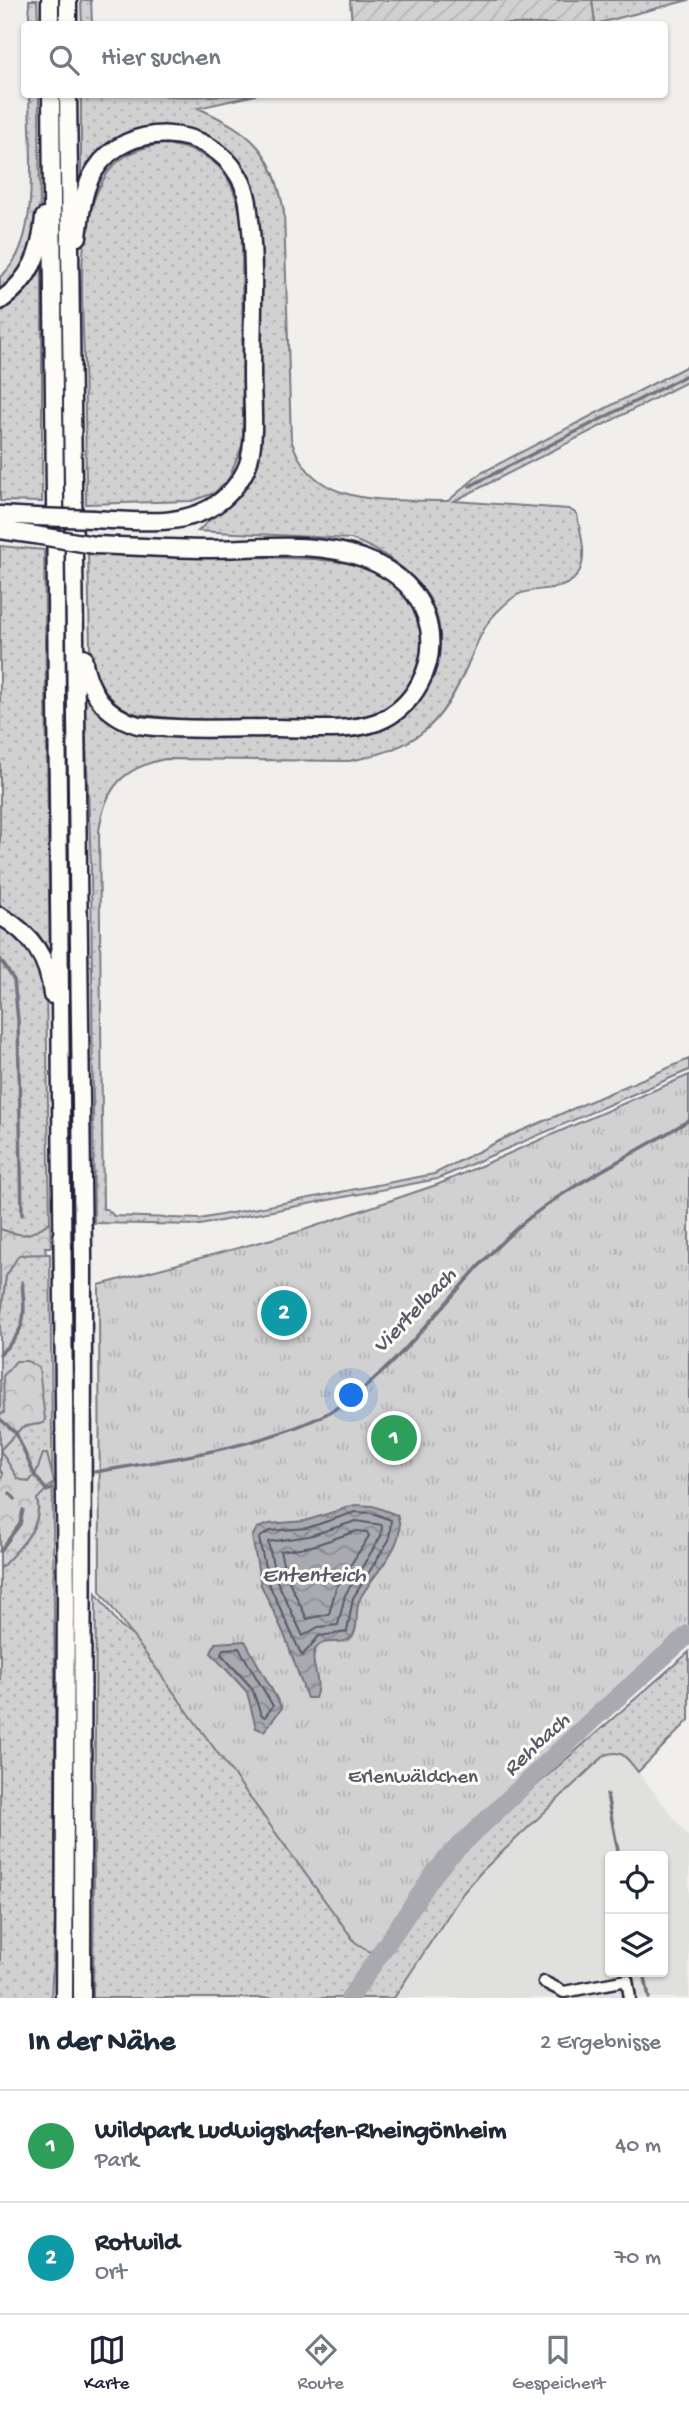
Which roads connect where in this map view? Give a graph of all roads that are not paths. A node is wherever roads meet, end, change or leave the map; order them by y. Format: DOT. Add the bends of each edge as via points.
graph roads {
  1 [pos="50,0"];
  2 [pos="68,0"];
  3 [pos="50,21"];
  4 [pos="68,21"];
  5 [pos="51,98"];
  6 [pos="68,98"];
  7 [pos="52,180"];
  8 [pos="70,255"];
  9 [pos="0,301"];
  10 [pos="0,515"];
  11 [pos="0,530"];
  12 [pos="76,617"];
  13 [pos="0,916"];
  14 [pos="60,1035"];
  15 [pos="544,1982"];
  16 [pos="64,1998"];
  17 [pos="82,1998"];
  18 [pos="630,1998"];
  1 -- 3 [label="highway"];
  2 -- 4 [label="highway"];
  5 -- 7 [label="highway"];
  6 -- 8 [label="highway"];
  7 -- 9 [label="highway" via="36,261"];
  7 -- 14 [label="highway"];
  8 -- 10 [label="highway, bridge" via="93,172 129,141 163,134 198,141 230,164 244,188 250,213 249,461 239,481 220,501 190,516 162,522"];
  8 -- 12 [label="highway"];
  11 -- 12 [label="highway, bridge" via="94,545 306,549 361,557 393,573 419,601 430,634 428,664 419,686 401,707 375,722 354,727 138,725 114,715 96,696 85,672"];
  12 -- 17 [label="highway" via="83,1256"];
  13 -- 14 [label="highway" via="29,937 42,955"];
  14 -- 16 [label="highway" via="66,1598"];
  15 -- 18 [label="street" via="564,1992 627,1980"];
}
